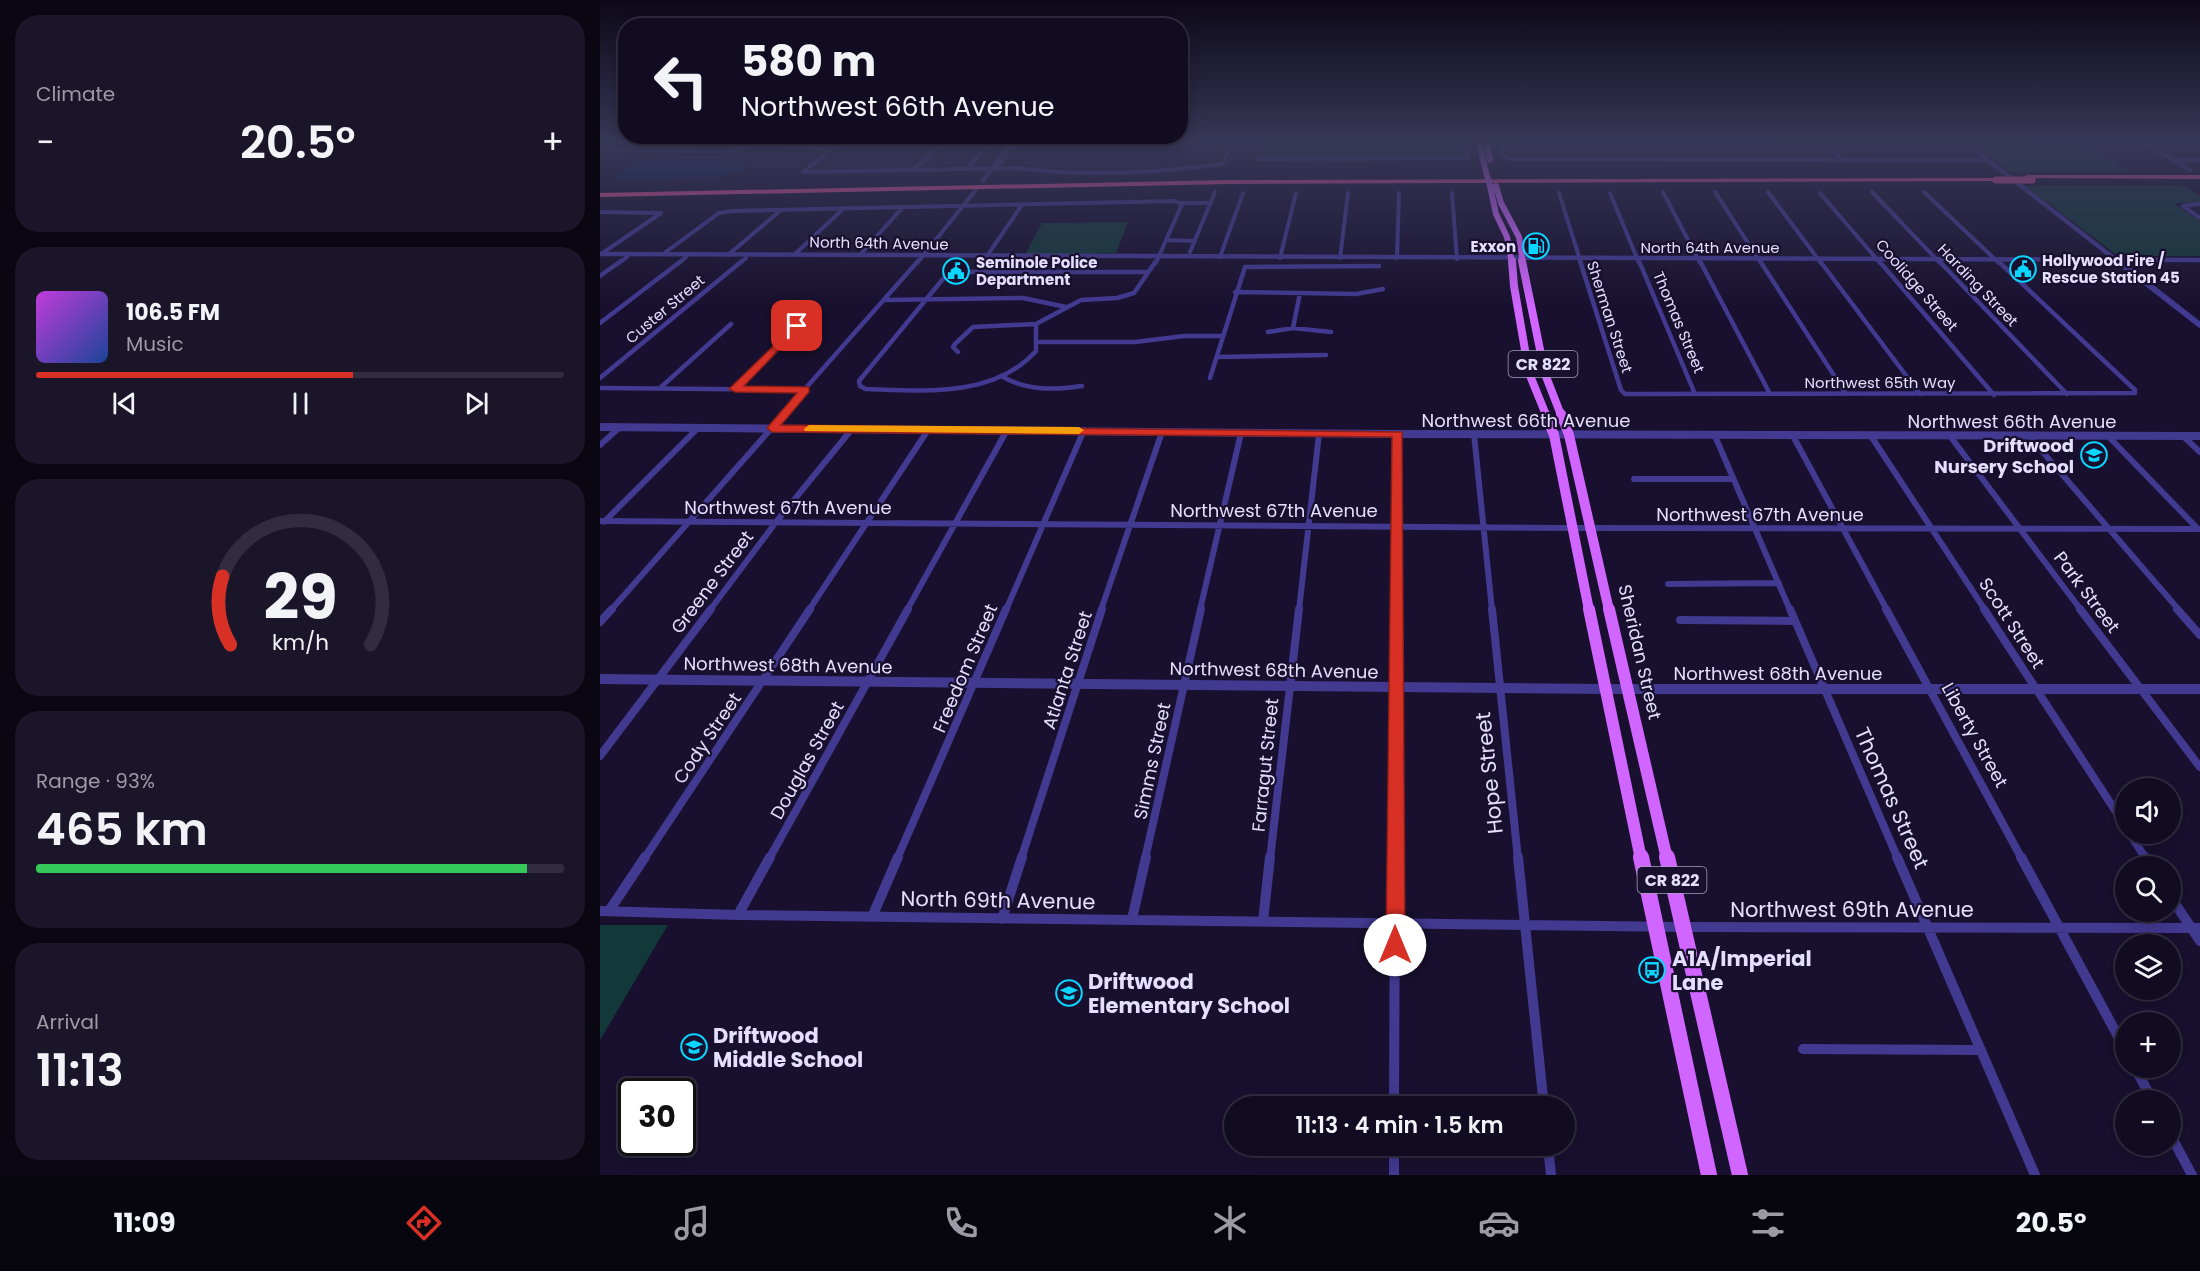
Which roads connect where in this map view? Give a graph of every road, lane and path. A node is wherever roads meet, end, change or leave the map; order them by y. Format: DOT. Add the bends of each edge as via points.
graph roads {
  1 [pos="970,197"];
  2 [pos="1213,197"];
  3 [pos="1242,197"];
  4 [pos="1295,197"];
  5 [pos="1347,197"];
  6 [pos="1399,197"];
  7 [pos="1452,197"];
  8 [pos="1494,197"];
  9 [pos="1498,197"];
  10 [pos="1560,197"];
  11 [pos="1612,197"];
  12 [pos="1665,197"];
  13 [pos="1718,197"];
  14 [pos="1771,197"];
  15 [pos="1823,197"];
  16 [pos="1877,197"];
  17 [pos="1929,197"];
  18 [pos="2035,197"];
  19 [pos="1181,203"];
  20 [pos="1211,203"];
  21 [pos="2200,204"];
  22 [pos="1022,205"];
  23 [pos="963,206"];
  24 [pos="903,207"];
  25 [pos="844,208"];
  26 [pos="781,210"];
  27 [pos="600,212"];
  28 [pos="612,212"];
  29 [pos="2200,218"];
  30 [pos="600,219"];
  31 [pos="1166,240"];
  32 [pos="1195,241"];
  33 [pos="1190,252"];
  34 [pos="600,254"];
  35 [pos="663,254"];
  36 [pos="728,255"];
  37 [pos="795,255"];
  38 [pos="860,255"];
  39 [pos="987,256"];
  40 [pos="627,257"];
  41 [pos="686,257"];
  42 [pos="923,257"];
  43 [pos="1158,257"];
  44 [pos="1220,257"];
  45 [pos="746,258"];
  46 [pos="1280,258"];
  47 [pos="1340,258"];
  48 [pos="1397,258"];
  49 [pos="1456,259"];
  50 [pos="1512,259"];
  51 [pos="1524,259"];
  52 [pos="1575,259"];
  53 [pos="1637,259"];
  54 [pos="1697,259"];
  55 [pos="1757,259"];
  56 [pos="1816,259"];
  57 [pos="1876,259"];
  58 [pos="1936,259"];
  59 [pos="1994,260"];
  60 [pos="2115,260"];
  61 [pos="2198,261"];
  62 [pos="1379,266"];
  63 [pos="1148,273"];
  64 [pos="600,276"];
  65 [pos="1383,289"];
  66 [pos="1235,292"];
  67 [pos="1300,293"];
  68 [pos="885,300"];
  69 [pos="925,300"];
  70 [pos="1066,307"];
  71 [pos="600,323"];
  72 [pos="731,324"];
  73 [pos="1036,324"];
  74 [pos="2200,325"];
  75 [pos="797,326"];
  76 [pos="1293,328"];
  77 [pos="1268,332"];
  78 [pos="1331,332"];
  79 [pos="1222,336"];
  80 [pos="1037,342"];
  81 [pos="958,352"];
  82 [pos="1326,355"];
  83 [pos="1217,357"];
  84 [pos="1003,377"];
  85 [pos="600,378"];
  86 [pos="1210,378"];
  87 [pos="1082,386"];
  88 [pos="600,388"];
  89 [pos="660,388"];
  90 [pos="735,389"];
  91 [pos="805,390"];
  92 [pos="1625,394"];
  93 [pos="1695,394"];
  94 [pos="1770,394"];
  95 [pos="1846,394"];
  96 [pos="1920,394"];
  97 [pos="1994,394"];
  98 [pos="2067,394"];
  99 [pos="600,428"];
  100 [pos="619,428"];
  101 [pos="698,428"];
  102 [pos="772,428"];
  103 [pos="852,429"];
  104 [pos="928,430"];
  105 [pos="1007,430"];
  106 [pos="1084,430"];
  107 [pos="1162,432"];
  108 [pos="1241,433"];
  109 [pos="1319,434"];
  110 [pos="1398,434"];
  111 [pos="1474,434"];
  112 [pos="1554,435"];
  113 [pos="1569,435"];
  114 [pos="1714,436"];
  115 [pos="1793,436"];
  116 [pos="1871,436"];
  117 [pos="1950,436"];
  118 [pos="2029,436"];
  119 [pos="2108,436"];
  120 [pos="2183,436"];
  121 [pos="2200,436"];
  122 [pos="600,445"];
  123 [pos="2200,452"];
  124 [pos="1634,478"];
  125 [pos="1732,479"];
  126 [pos="602,522"];
  127 [pos="689,522"];
  128 [pos="776,522"];
  129 [pos="865,523"];
  130 [pos="955,523"];
  131 [pos="1043,523"];
  132 [pos="1129,524"];
  133 [pos="1219,525"];
  134 [pos="1308,526"];
  135 [pos="1396,526"];
  136 [pos="1483,528"];
  137 [pos="1573,528"];
  138 [pos="1592,528"];
  139 [pos="1755,529"];
  140 [pos="1844,529"];
  141 [pos="1931,529"];
  142 [pos="2021,529"];
  143 [pos="2109,529"];
  144 [pos="2199,530"];
  145 [pos="1779,583"];
  146 [pos="1668,584"];
  147 [pos="1680,620"];
  148 [pos="1796,621"];
  149 [pos="600,622"];
  150 [pos="2200,635"];
  151 [pos="600,679"];
  152 [pos="658,680"];
  153 [pos="763,681"];
  154 [pos="868,682"];
  155 [pos="975,683"];
  156 [pos="1078,684"];
  157 [pos="1184,686"];
  158 [pos="1289,687"];
  159 [pos="1397,687"];
  160 [pos="1500,688"];
  161 [pos="1605,689"];
  162 [pos="1628,689"];
  163 [pos="1824,689"];
  164 [pos="2141,689"];
  165 [pos="2200,689"];
  166 [pos="1930,690"];
  167 [pos="2036,690"];
  168 [pos="600,756"];
  169 [pos="2200,767"];
  170 [pos="2115,810"];
  171 [pos="2181,910"];
  172 [pos="605,911"];
  173 [pos="738,915"];
  174 [pos="872,917"];
  175 [pos="1002,919"];
  176 [pos="1132,920"];
  177 [pos="1263,921"];
  178 [pos="1395,922"];
  179 [pos="1526,925"];
  180 [pos="1657,926"];
  181 [pos="1683,927"];
  182 [pos="1929,927"];
  183 [pos="2059,927"];
  184 [pos="2196,928"];
  185 [pos="2200,941"];
  186 [pos="2115,1031"];
  187 [pos="1803,1049"];
  188 [pos="1981,1050"];
  189 [pos="1394,1096"];
  190 [pos="1543,1096"];
  191 [pos="2181,1154"];
  192 [pos="1394,1156"];
  193 [pos="1549,1156"];
  194 [pos="1394,1175"];
  195 [pos="1551,1175"];
  196 [pos="1709,1175"];
  197 [pos="1740,1175"];
  198 [pos="2035,1175"];
  199 [pos="2192,1175"];
  1 -- 23 [label="street"];
  2 -- 20 [label="street"];
  3 -- 44 [label="street"];
  4 -- 46 [label="street"];
  5 -- 47 [label="street"];
  6 -- 48 [label="street"];
  7 -- 49 [label="street"];
  8 -- 50 [label="main road, Sheridan Street / CR 822"];
  9 -- 51 [label="main road, Sheridan Street / CR 822" via="1519,237"];
  10 -- 52 [label="street, Sherman Street"];
  11 -- 53 [label="street, Thomas Street"];
  12 -- 54 [label="street"];
  13 -- 55 [label="street"];
  14 -- 56 [label="street"];
  15 -- 57 [label="street, Coolidge Street"];
  16 -- 58 [label="street, Harding Street"];
  17 -- 59 [label="street"];
  18 -- 60 [label="street"];
  19 -- 20 [label="street"];
  19 -- 22 [label="street"];
  19 -- 31 [label="street"];
  20 -- 32 [label="street"];
  21 -- 29 [label="street" via="2183,206"];
  22 -- 23 [label="street"];
  22 -- 39 [label="street"];
  23 -- 24 [label="street"];
  23 -- 42 [label="street"];
  24 -- 25 [label="street"];
  24 -- 38 [label="street"];
  25 -- 26 [label="street"];
  25 -- 37 [label="street"];
  26 -- 35 [label="street" via="719,213"];
  26 -- 36 [label="street"];
  27 -- 28 [label="street"];
  28 -- 30 [label="street"];
  28 -- 34 [label="street" via="661,213"];
  31 -- 32 [label="street"];
  31 -- 43 [label="street"];
  32 -- 33 [label="street"];
  34 -- 35 [label="street, North 64th Avenue"];
  35 -- 36 [label="street, North 64th Avenue"];
  36 -- 37 [label="street, North 64th Avenue"];
  37 -- 38 [label="street, North 64th Avenue"];
  38 -- 42 [label="street, North 64th Avenue"];
  39 -- 42 [label="street, North 64th Avenue"];
  39 -- 43 [label="street, North 64th Avenue"];
  40 -- 64 [label="street"];
  41 -- 71 [label="street"];
  42 -- 68 [label="street"];
  43 -- 44 [label="street, North 64th Avenue"];
  43 -- 63 [label="street"];
  44 -- 46 [label="street, North 64th Avenue"];
  45 -- 85 [label="street, Custer Street"];
  46 -- 47 [label="street, North 64th Avenue"];
  47 -- 48 [label="street, North 64th Avenue"];
  48 -- 49 [label="street, North 64th Avenue"];
  49 -- 50 [label="street, North 64th Avenue"];
  50 -- 51 [label="street, North 64th Avenue"];
  50 -- 112 [label="main road, Sheridan Street / CR 822" via="1528,374"];
  51 -- 52 [label="street, North 64th Avenue"];
  51 -- 113 [label="main road, Sheridan Street / CR 822" via="1545,374"];
  52 -- 53 [label="street, North 64th Avenue"];
  52 -- 92 [label="street, Sherman Street"];
  53 -- 54 [label="street, North 64th Avenue"];
  53 -- 93 [label="street, Thomas Street"];
  54 -- 55 [label="street, North 64th Avenue"];
  54 -- 94 [label="street"];
  55 -- 56 [label="street, North 64th Avenue"];
  55 -- 95 [label="street"];
  56 -- 57 [label="street, North 64th Avenue"];
  56 -- 96 [label="street"];
  57 -- 58 [label="street, North 64th Avenue"];
  57 -- 97 [label="street, Coolidge Street"];
  58 -- 59 [label="street, North 64th Avenue"];
  58 -- 98 [label="street, Harding Street"];
  59 -- 60 [label="street, North 64th Avenue"];
  59 -- 98 [label="street, Northwest 65th Way" via="2135,390"];
  60 -- 61 [label="street, North 64th Avenue"];
  60 -- 74 [label="street"];
  62 -- 66 [label="street" via="1245,267"];
  63 -- 69 [label="street" via="951,273"];
  63 -- 70 [label="street" via="1134,293 1117,298 1088,298"];
  65 -- 67 [label="street" via="1356,294"];
  66 -- 67 [label="street"];
  66 -- 79 [label="street"];
  67 -- 76 [label="street"];
  68 -- 69 [label="street"];
  68 -- 91 [label="street"];
  69 -- 70 [label="street" via="1023,298"];
  69 -- 84 [label="street" via="860,381 860,386 936,390"];
  70 -- 73 [label="street"];
  72 -- 89 [label="street"];
  73 -- 80 [label="street"];
  73 -- 81 [label="street" via="973,327 954,344"];
  75 -- 90 [label="street"];
  76 -- 77 [label="street"];
  76 -- 78 [label="street"];
  79 -- 80 [label="street" via="1135,342"];
  79 -- 83 [label="street"];
  80 -- 84 [label="street" via="1032,358"];
  82 -- 83 [label="street"];
  83 -- 86 [label="street"];
  84 -- 87 [label="street" via="1022,387"];
  88 -- 89 [label="street"];
  89 -- 90 [label="street"];
  90 -- 91 [label="street"];
  91 -- 102 [label="street"];
  92 -- 93 [label="street, Northwest 65th Way"];
  93 -- 94 [label="street, Northwest 65th Way"];
  94 -- 95 [label="street, Northwest 65th Way"];
  95 -- 96 [label="street, Northwest 65th Way"];
  96 -- 97 [label="street, Northwest 65th Way"];
  97 -- 98 [label="street, Northwest 65th Way"];
  99 -- 100 [label="street, Northwest 66th Avenue"];
  100 -- 101 [label="street, Northwest 66th Avenue"];
  100 -- 122 [label="street"];
  101 -- 102 [label="street, Northwest 66th Avenue"];
  101 -- 126 [label="street"];
  102 -- 103 [label="street, Northwest 66th Avenue"];
  102 -- 127 [label="street"];
  103 -- 104 [label="street, Northwest 66th Avenue"];
  103 -- 128 [label="street, Greene Street"];
  104 -- 105 [label="street, Northwest 66th Avenue"];
  104 -- 129 [label="street, Cody Street"];
  105 -- 106 [label="street, Northwest 66th Avenue"];
  105 -- 130 [label="street, Douglas Street"];
  106 -- 107 [label="street, Northwest 66th Avenue"];
  106 -- 131 [label="street, Freedom Street"];
  107 -- 108 [label="street, Northwest 66th Avenue"];
  107 -- 132 [label="street, Atlanta Street"];
  108 -- 109 [label="street, Northwest 66th Avenue"];
  108 -- 133 [label="street, Simms Street"];
  109 -- 110 [label="street, Northwest 66th Avenue"];
  109 -- 134 [label="street, Farragut Street"];
  110 -- 111 [label="street, Northwest 66th Avenue"];
  110 -- 135 [label="street"];
  111 -- 112 [label="street, Northwest 66th Avenue"];
  111 -- 136 [label="street, Hope Street"];
  112 -- 113 [label="street, Northwest 66th Avenue"];
  112 -- 137 [label="main road, Sheridan Street / CR 822"];
  113 -- 114 [label="street, Northwest 66th Avenue"];
  113 -- 138 [label="main road, Sheridan Street / CR 822"];
  114 -- 115 [label="street, Northwest 66th Avenue"];
  114 -- 125 [label="street, Thomas Street"];
  115 -- 116 [label="street, Northwest 66th Avenue"];
  115 -- 140 [label="street, Liberty Street"];
  116 -- 117 [label="street, Northwest 66th Avenue"];
  116 -- 141 [label="street, Scott Street"];
  117 -- 118 [label="street, Northwest 66th Avenue"];
  117 -- 142 [label="street, Park Street"];
  118 -- 119 [label="street, Northwest 66th Avenue"];
  118 -- 143 [label="street"];
  119 -- 120 [label="street, Northwest 66th Avenue"];
  119 -- 144 [label="street"];
  120 -- 121 [label="street, Northwest 66th Avenue"];
  120 -- 123 [label="street"];
  124 -- 125 [label="street"];
  125 -- 139 [label="street, Thomas Street"];
  126 -- 127 [label="street, Northwest 67th Avenue"];
  127 -- 128 [label="street, Northwest 67th Avenue"];
  127 -- 149 [label="street"];
  128 -- 129 [label="street, Northwest 67th Avenue"];
  128 -- 152 [label="street, Greene Street"];
  129 -- 130 [label="street, Northwest 67th Avenue"];
  129 -- 153 [label="street, Cody Street"];
  130 -- 131 [label="street, Northwest 67th Avenue"];
  130 -- 154 [label="street, Douglas Street"];
  131 -- 132 [label="street, Northwest 67th Avenue"];
  131 -- 155 [label="street, Freedom Street"];
  132 -- 133 [label="street, Northwest 67th Avenue"];
  132 -- 156 [label="street, Atlanta Street"];
  133 -- 134 [label="street, Northwest 67th Avenue"];
  133 -- 157 [label="street, Simms Street"];
  134 -- 135 [label="street, Northwest 67th Avenue"];
  134 -- 158 [label="street, Farragut Street"];
  135 -- 136 [label="street, Northwest 67th Avenue"];
  135 -- 159 [label="street"];
  136 -- 137 [label="street, Northwest 67th Avenue"];
  136 -- 160 [label="street, Hope Street"];
  137 -- 138 [label="street, Northwest 67th Avenue"];
  137 -- 161 [label="main road, Sheridan Street / CR 822"];
  138 -- 139 [label="street, Northwest 67th Avenue"];
  138 -- 162 [label="main road, Sheridan Street / CR 822"];
  139 -- 140 [label="street, Northwest 67th Avenue"];
  139 -- 145 [label="street, Thomas Street"];
  140 -- 141 [label="street, Northwest 67th Avenue"];
  140 -- 166 [label="street, Liberty Street"];
  141 -- 142 [label="street, Northwest 67th Avenue"];
  141 -- 167 [label="street, Scott Street"];
  142 -- 143 [label="street, Northwest 67th Avenue"];
  142 -- 164 [label="street, Park Street"];
  143 -- 144 [label="street, Northwest 67th Avenue"];
  143 -- 150 [label="street"];
  145 -- 146 [label="street"];
  145 -- 148 [label="street, Thomas Street"];
  147 -- 148 [label="street"];
  148 -- 163 [label="street, Thomas Street"];
  151 -- 152 [label="street, Northwest 68th Avenue"];
  152 -- 153 [label="street, Northwest 68th Avenue"];
  152 -- 168 [label="street, Greene Street"];
  153 -- 154 [label="street, Northwest 68th Avenue"];
  153 -- 172 [label="street, Cody Street"];
  154 -- 155 [label="street, Northwest 68th Avenue"];
  154 -- 173 [label="street, Douglas Street"];
  155 -- 156 [label="street, Northwest 68th Avenue"];
  155 -- 174 [label="street, Freedom Street"];
  156 -- 157 [label="street, Northwest 68th Avenue"];
  156 -- 175 [label="street, Atlanta Street"];
  157 -- 158 [label="street, Northwest 68th Avenue"];
  157 -- 176 [label="street, Simms Street"];
  158 -- 159 [label="street, Northwest 68th Avenue"];
  158 -- 177 [label="street, Farragut Street"];
  159 -- 160 [label="street, Northwest 68th Avenue"];
  159 -- 178 [label="street"];
  160 -- 161 [label="street, Northwest 68th Avenue"];
  160 -- 179 [label="street, Hope Street"];
  161 -- 162 [label="street, Northwest 68th Avenue"];
  161 -- 180 [label="main road, Sheridan Street / CR 822"];
  162 -- 163 [label="street, Northwest 68th Avenue"];
  162 -- 181 [label="main road, Sheridan Street / CR 822"];
  163 -- 166 [label="street, Northwest 68th Avenue"];
  163 -- 182 [label="street, Thomas Street"];
  164 -- 165 [label="street, Northwest 68th Avenue"];
  164 -- 167 [label="street, Northwest 68th Avenue"];
  164 -- 169 [label="street, Park Street"];
  166 -- 167 [label="street, Northwest 68th Avenue"];
  166 -- 183 [label="street, Liberty Street"];
  167 -- 170 [label="street, Scott Street"];
  171 -- 184 [label="street"];
  172 -- 173 [label="street, North 69th Avenue"];
  173 -- 174 [label="street, North 69th Avenue"];
  174 -- 175 [label="street, North 69th Avenue"];
  175 -- 176 [label="street, North 69th Avenue"];
  176 -- 177 [label="street, North 69th Avenue"];
  177 -- 178 [label="street, North 69th Avenue"];
  178 -- 179 [label="street, Northwest 69th Avenue"];
  178 -- 189 [label="street"];
  179 -- 180 [label="street, Northwest 69th Avenue"];
  179 -- 190 [label="street, Hope Street"];
  180 -- 181 [label="street, Northwest 69th Avenue"];
  180 -- 196 [label="main road, Sheridan Street / CR 822"];
  181 -- 182 [label="street, Northwest 69th Avenue"];
  181 -- 197 [label="main road, Sheridan Street / CR 822"];
  182 -- 183 [label="street, Northwest 69th Avenue"];
  182 -- 188 [label="street, Thomas Street"];
  183 -- 184 [label="street, Northwest 69th Avenue"];
  183 -- 186 [label="street, Liberty Street"];
  184 -- 185 [label="street"];
  187 -- 188 [label="street"];
  188 -- 198 [label="street, Thomas Street"];
  191 -- 199 [label="street"];
  192 -- 194 [label="street"];
  193 -- 195 [label="street"];
}
